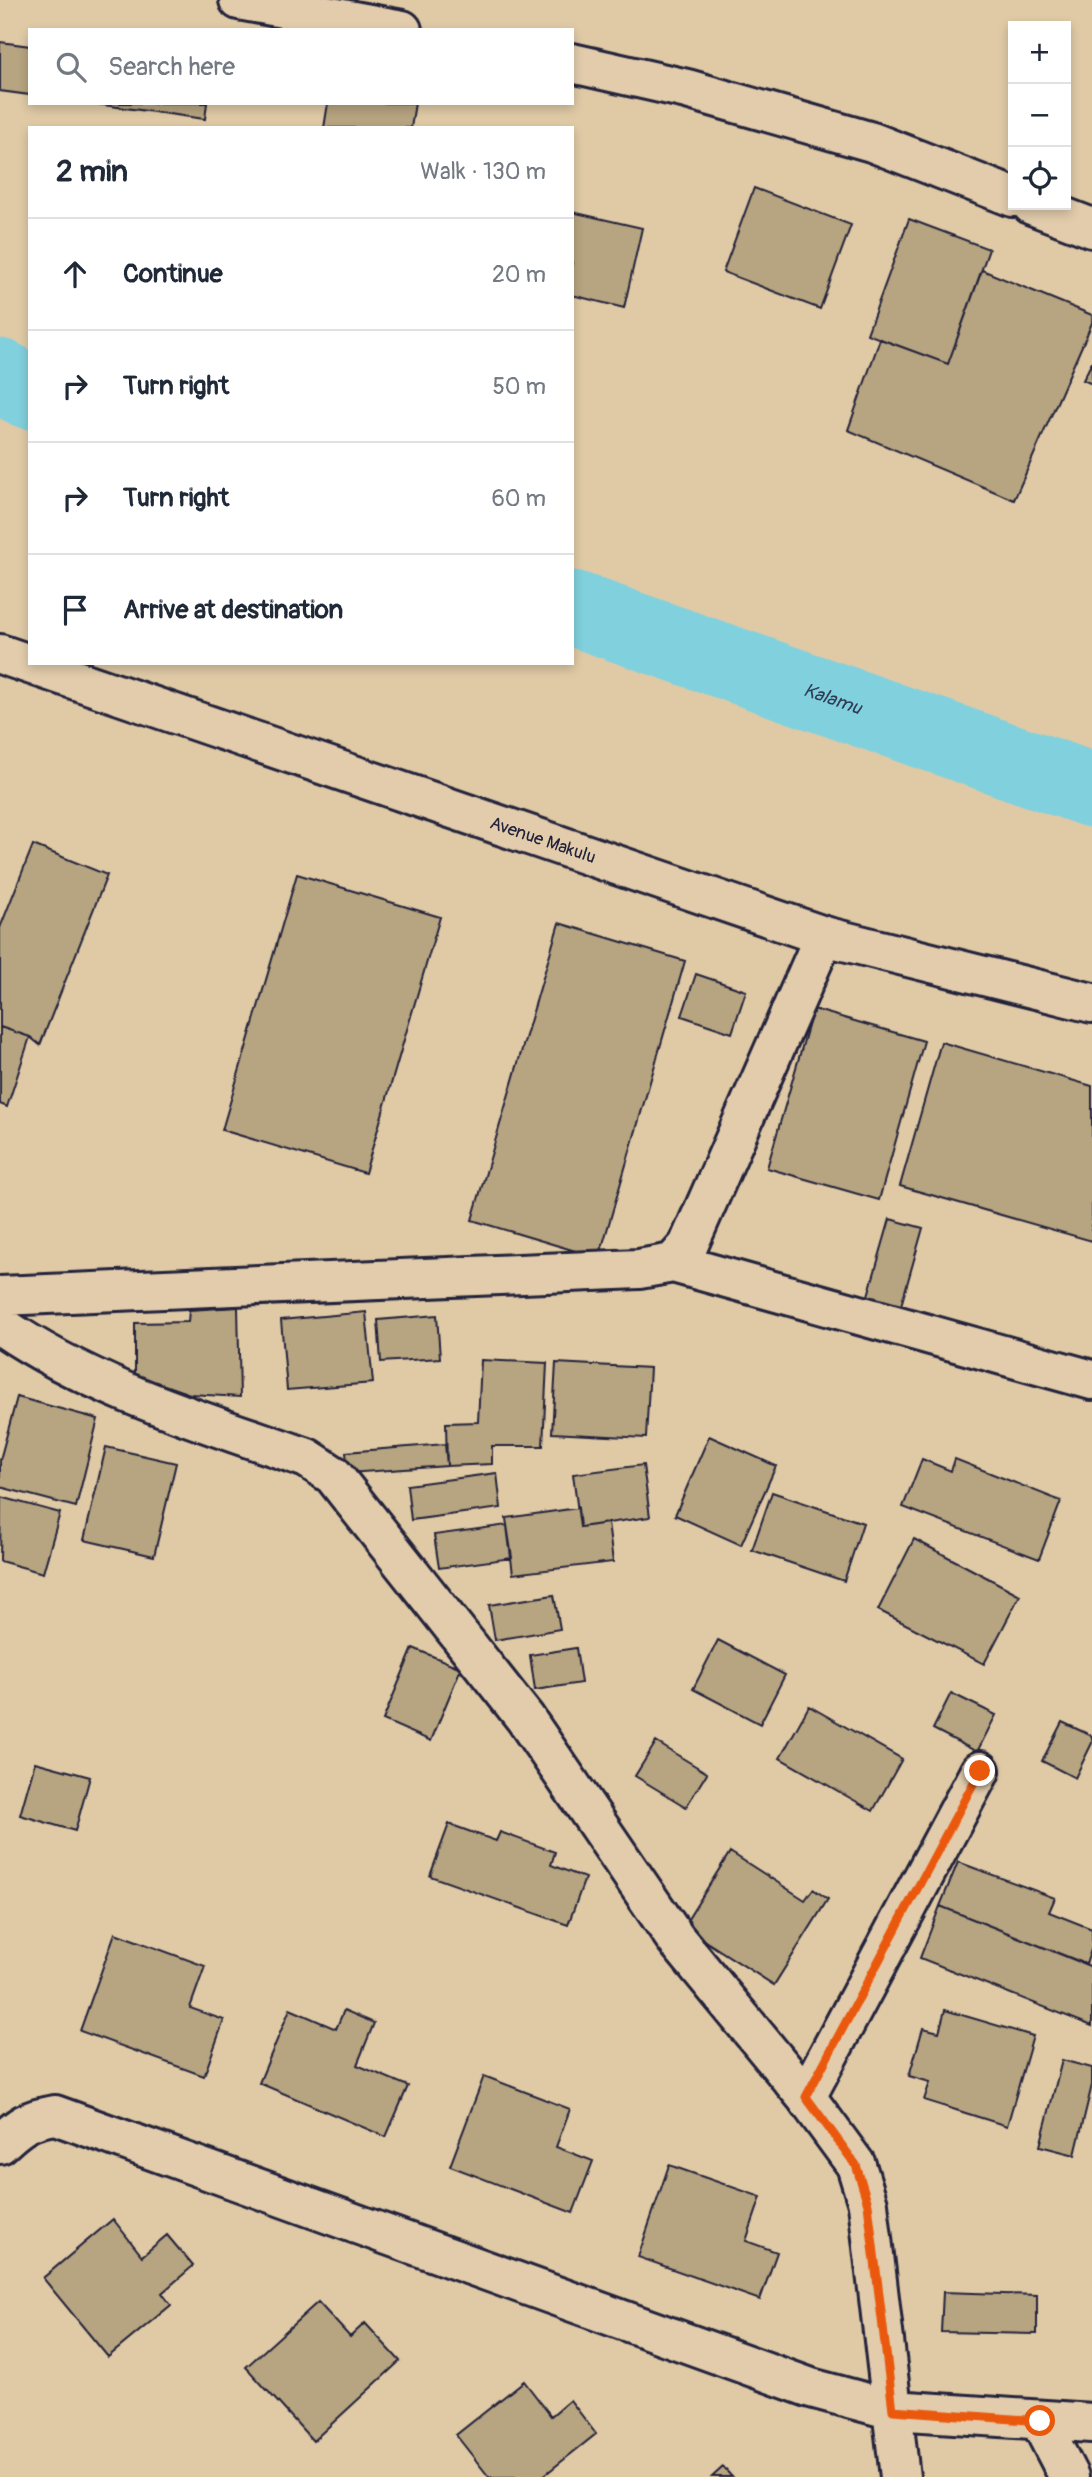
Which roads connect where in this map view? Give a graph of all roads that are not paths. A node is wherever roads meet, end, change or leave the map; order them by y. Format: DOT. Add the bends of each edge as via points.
graph roads {
  1 [pos="244,0"];
  2 [pos="391,28"];
  3 [pos="574,63"];
  4 [pos="1008,195"];
  5 [pos="1045,210"];
  6 [pos="1092,228"];
  7 [pos="0,654"];
  8 [pos="28,664"];
  9 [pos="32,665"];
  10 [pos="824,936"];
  11 [pos="1092,1003"];
  12 [pos="673,1263"];
  13 [pos="0,1296"];
  14 [pos="0,1325"];
  15 [pos="1092,1380"];
  16 [pos="980,1771"];
  17 [pos="806,2097"];
  18 [pos="0,2144"];
  19 [pos="893,2410"];
  20 [pos="1040,2421"];
  21 [pos="1092,2423"];
  22 [pos="901,2477"];
  23 [pos="1069,2477"];
  1 -- 2 [label="main road"];
  3 -- 4 [label="main road" via="688,89 872,142"];
  5 -- 6 [label="main road"];
  7 -- 8 [label="main road, Avenue Makulu"];
  9 -- 10 [label="main road, Avenue Makulu"];
  10 -- 11 [label="main road, Avenue Makulu"];
  10 -- 12 [label="main road" via="688,1246"];
  12 -- 13 [label="main road" via="625,1269"];
  12 -- 15 [label="main road"];
  14 -- 17 [label="main road" via="36,1350 130,1395 307,1458 333,1475 525,1718 675,1938"];
  16 -- 17 [label="main road"];
  17 -- 19 [label="main road" via="856,2165 868,2204"];
  18 -- 19 [label="main road" via="21,2125 55,2115 811,2388"];
  19 -- 20 [label="main road"];
  19 -- 22 [label="main road"];
  20 -- 21 [label="main road"];
  20 -- 23 [label="main road"];
}
